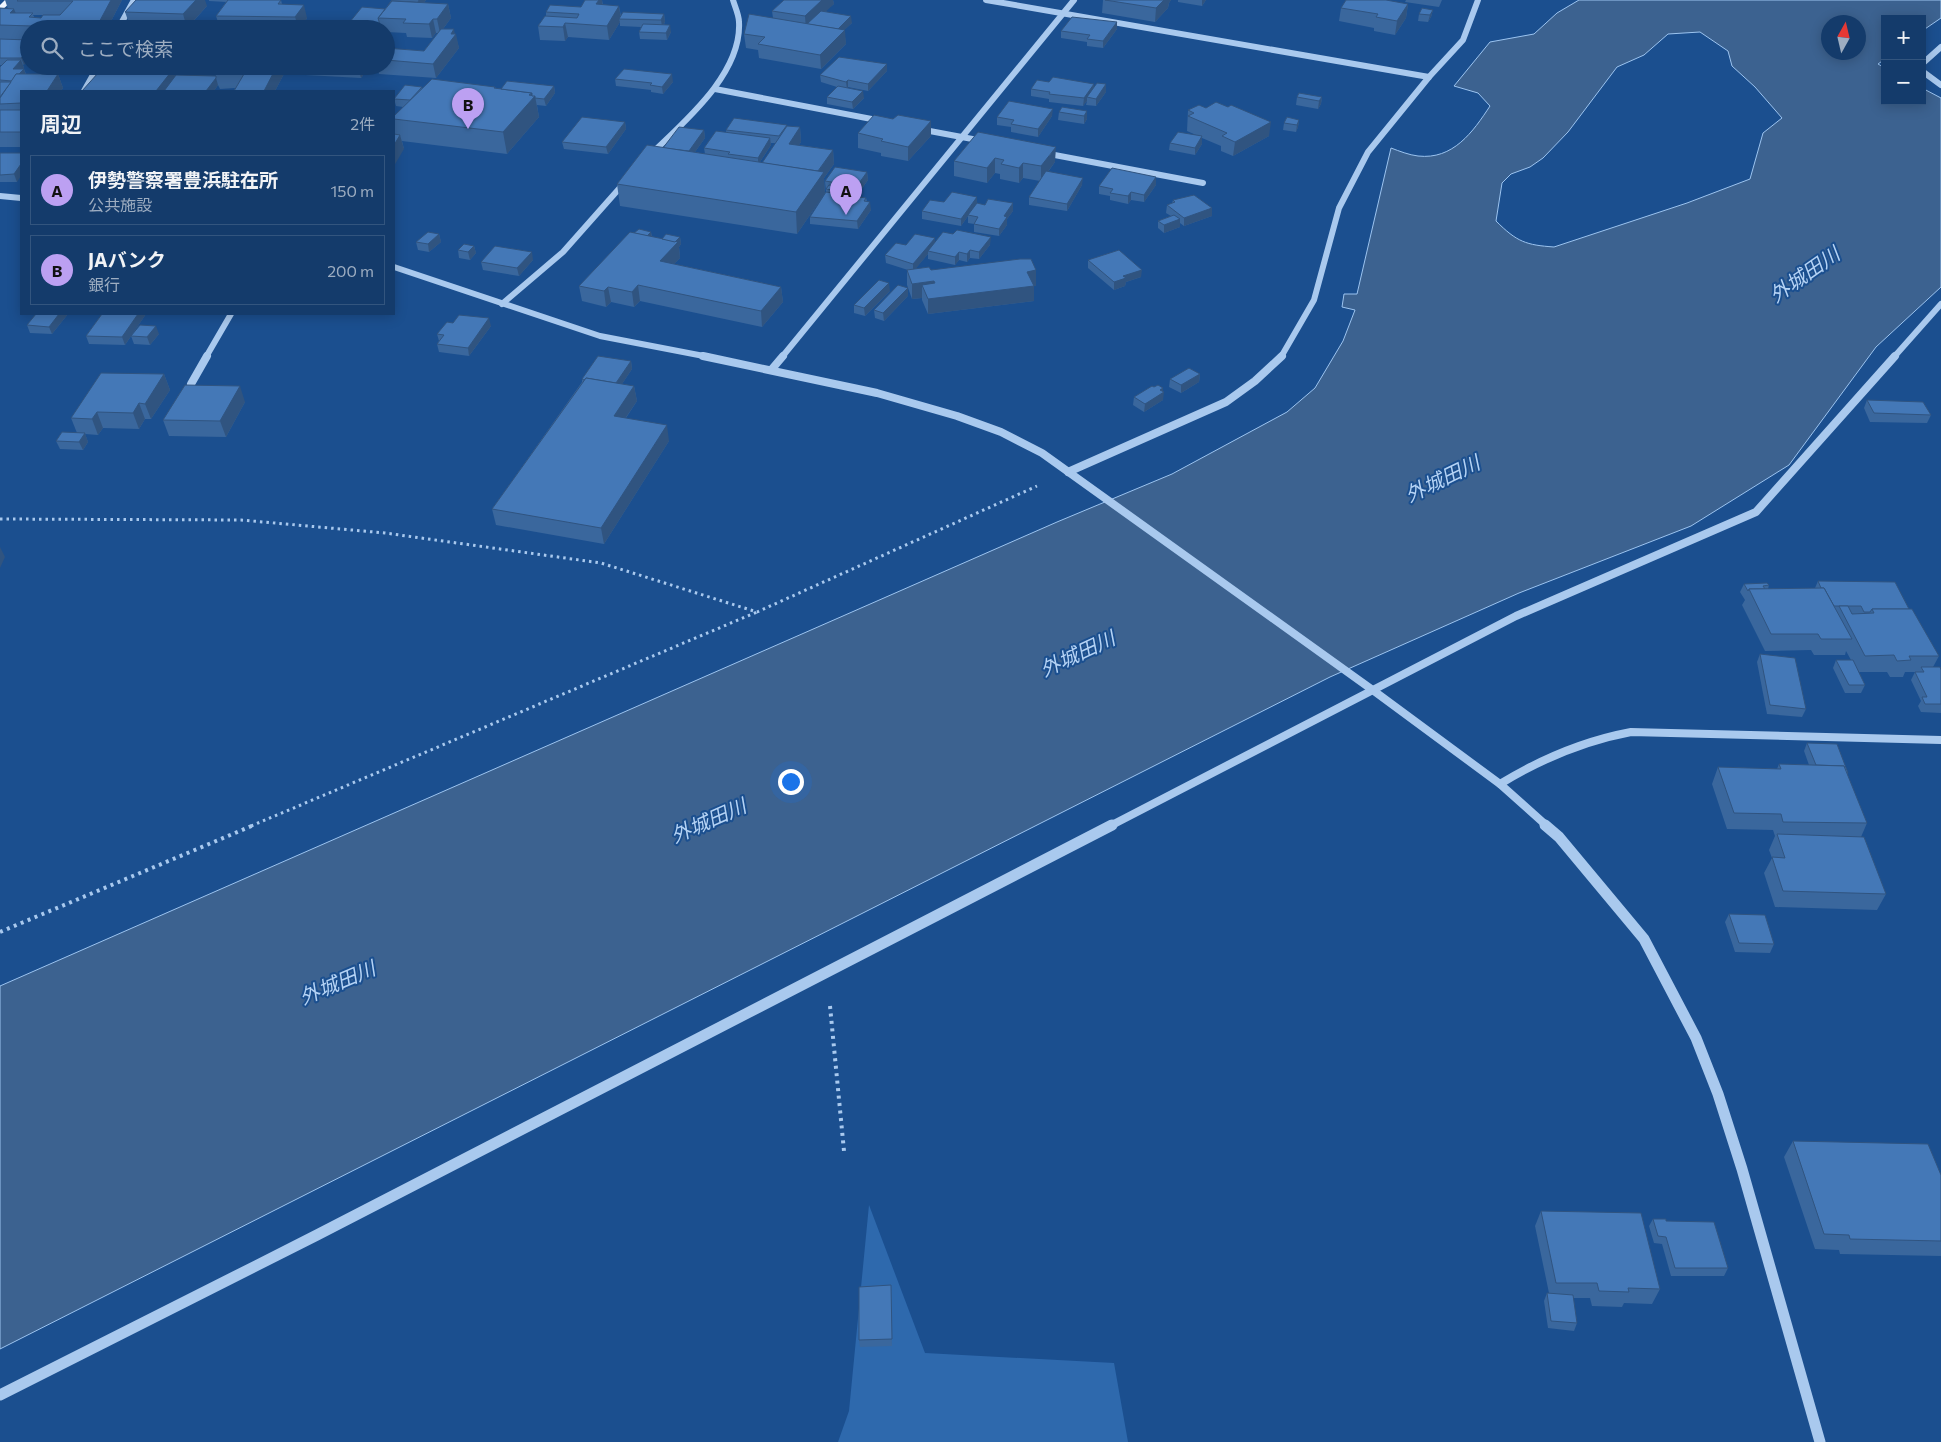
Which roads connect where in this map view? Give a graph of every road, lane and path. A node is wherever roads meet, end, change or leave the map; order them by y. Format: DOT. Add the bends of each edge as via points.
graph roads {
  1 [pos="8,0"];
  2 [pos="134,0"];
  3 [pos="732,0"];
  4 [pos="986,0"];
  5 [pos="1074,0"];
  6 [pos="1478,0"];
  7 [pos="0,10"];
  8 [pos="1063,13"];
  9 [pos="123,20"];
  10 [pos="1941,47"];
  11 [pos="1926,60"];
  12 [pos="1926,74"];
  13 [pos="93,75"];
  14 [pos="1429,77"];
  15 [pos="1941,85"];
  16 [pos="715,89"];
  17 [pos="85,90"];
  18 [pos="886,122"];
  19 [pos="915,128"];
  20 [pos="963,137"];
  21 [pos="991,142"];
  22 [pos="1040,152"];
  23 [pos="644,162"];
  24 [pos="631,176"];
  25 [pos="1203,183"];
  26 [pos="0,196"];
  27 [pos="20,198"];
  28 [pos="395,267"];
  29 [pos="502,304"];
  30 [pos="1941,304"];
  31 [pos="230,315"];
  32 [pos="772,369"];
  33 [pos="191,384"];
  34 [pos="1068,472"];
  35 [pos="0,520"];
  36 [pos="757,612"];
  37 [pos="1374,691"];
  38 [pos="1941,740"];
  39 [pos="1500,784"];
  40 [pos="0,932"];
  41 [pos="827,973"];
  42 [pos="844,1151"];
  43 [pos="0,1395"];
  44 [pos="1820,1442"];
  1 -- 7 [label="main road"];
  2 -- 9 [label="street"];
  3 -- 16 [label="street" via="738,9 739,34 733,55"];
  4 -- 8 [label="street"];
  5 -- 8 [label="street"];
  6 -- 14 [label="street" via="1463,40"];
  8 -- 14 [label="street"];
  8 -- 20 [label="street"];
  10 -- 11 [label="street"];
  12 -- 15 [label="street"];
  13 -- 17 [label="street"];
  14 -- 34 [label="street" via="1368,152 1339,208 1314,300 1282,356 1226,402"];
  16 -- 18 [label="street"];
  16 -- 23 [label="street"];
  19 -- 20 [label="street"];
  20 -- 21 [label="street"];
  20 -- 32 [label="street"];
  22 -- 25 [label="street"];
  24 -- 29 [label="street" via="563,252"];
  26 -- 27 [label="street"];
  28 -- 29 [label="street"];
  29 -- 32 [label="street" via="600,336"];
  30 -- 37 [label="street" via="1756,512 1516,616"];
  31 -- 33 [label="street"];
  32 -- 34 [label="street" via="877,393 957,416 1001,432"];
  34 -- 36 [label="path"];
  34 -- 37 [label="street"];
  35 -- 36 [label="path" via="241,520 385,533 601,563"];
  36 -- 40 [label="path"];
  37 -- 39 [label="street"];
  37 -- 41 [label="street"];
  38 -- 39 [label="street" via="1627,732 1559,751 1527,766"];
  39 -- 44 [label="street" via="1559,837 1644,939 1696,1038 1742,1169"];
  41 -- 42 [label="path"];
  41 -- 43 [label="street"];
}
